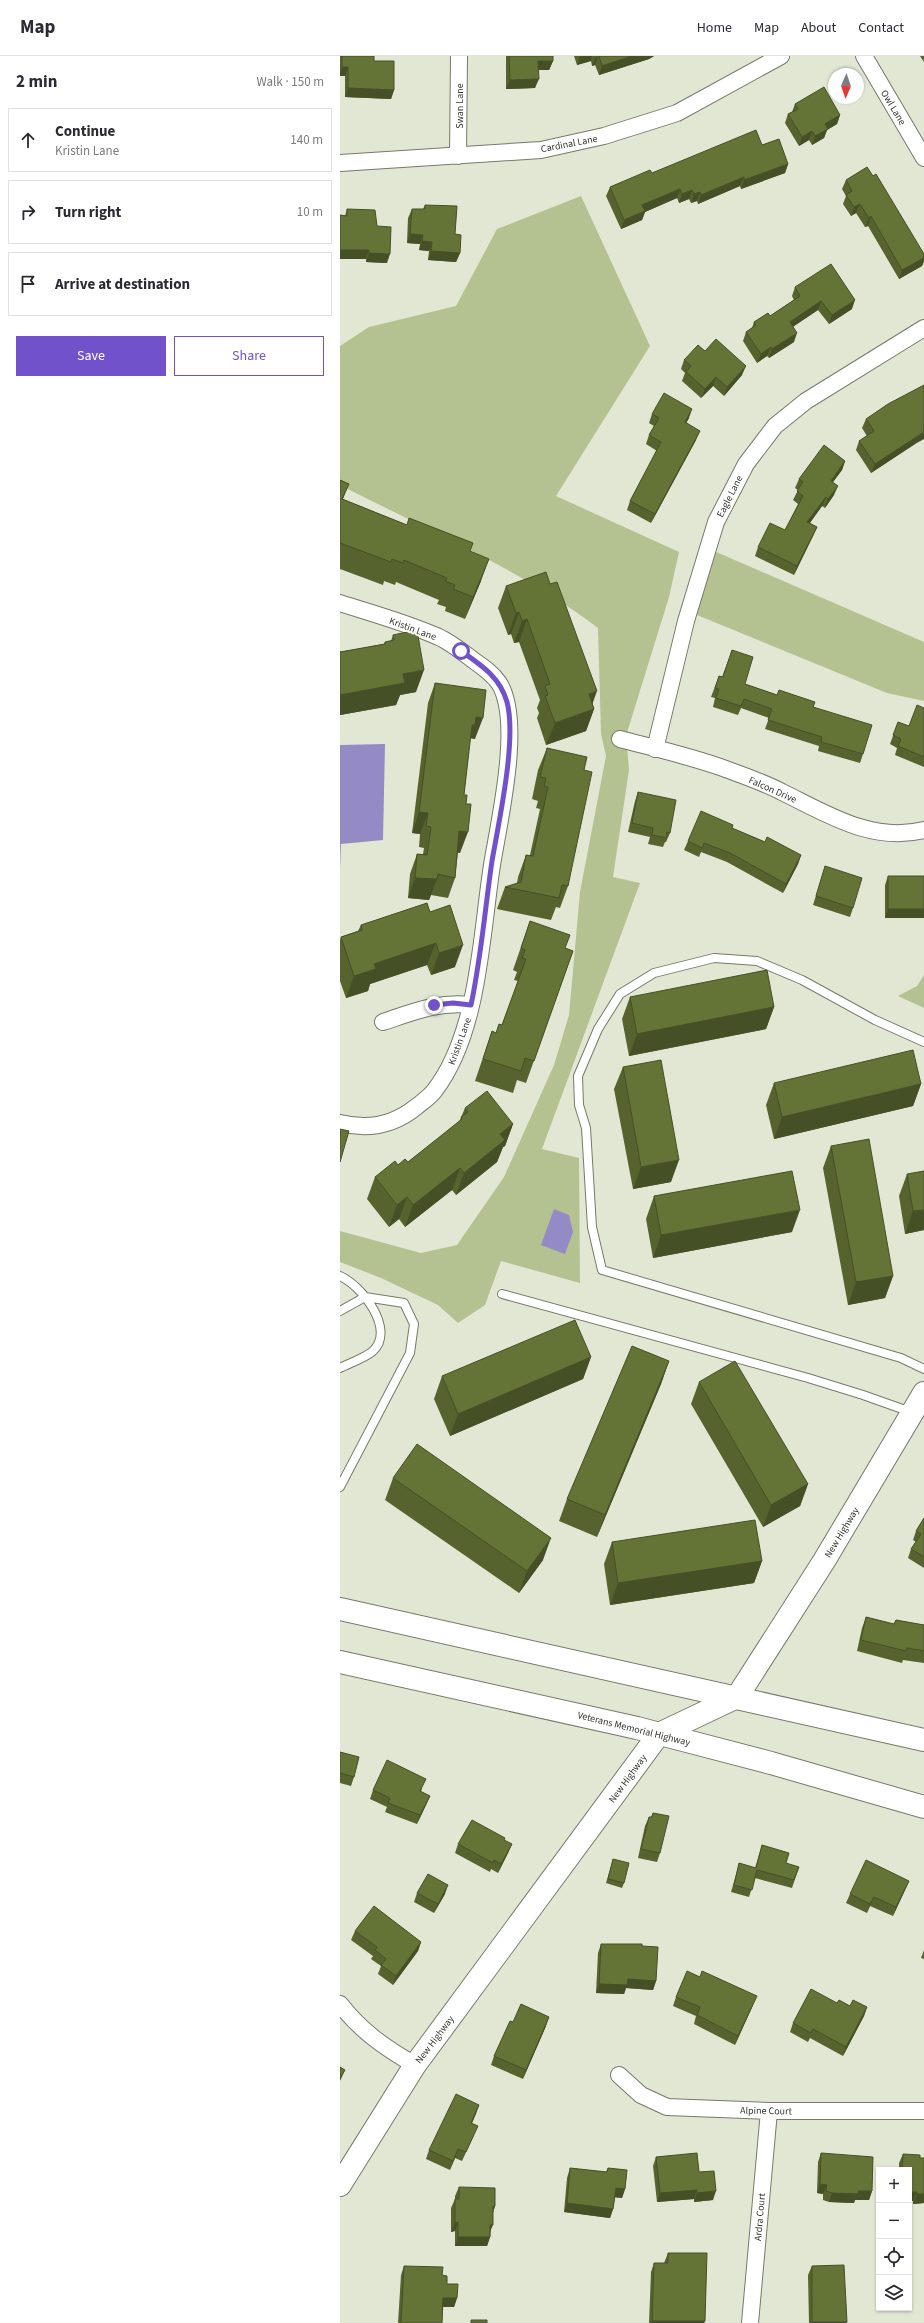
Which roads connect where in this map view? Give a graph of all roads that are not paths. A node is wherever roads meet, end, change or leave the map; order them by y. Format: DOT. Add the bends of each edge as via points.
graph roads {
  1 [pos="459,56"];
  2 [pos="781,56"];
  3 [pos="864,56"];
  4 [pos="756,62"];
  5 [pos="458,156"];
  6 [pos="924,158"];
  7 [pos="340,163"];
  8 [pos="924,328"];
  9 [pos="340,602"];
  10 [pos="620,739"];
  11 [pos="655,749"];
  12 [pos="924,830"];
  13 [pos="471,1005"];
  14 [pos="383,1022"];
  15 [pos="924,1042"];
  16 [pos="340,1123"];
  17 [pos="340,1276"];
  18 [pos="502,1294"];
  19 [pos="366,1297"];
  20 [pos="340,1311"];
  21 [pos="340,1368"];
  22 [pos="924,1369"];
  23 [pos="924,1393"];
  24 [pos="912,1413"];
  25 [pos="340,1487"];
  26 [pos="340,1609"];
  27 [pos="340,1662"];
  28 [pos="737,1697"];
  29 [pos="659,1734"];
  30 [pos="924,1740"];
  31 [pos="924,1807"];
  32 [pos="340,2004"];
  33 [pos="415,2065"];
  34 [pos="619,2075"];
  35 [pos="769,2111"];
  36 [pos="924,2111"];
  37 [pos="340,2185"];
  38 [pos="750,2323"];
  1 -- 5 [label="street, Swan Lane"];
  2 -- 4 [label="street, Cardinal Lane"];
  3 -- 6 [label="street, Owl Lane"];
  4 -- 5 [label="street, Cardinal Lane" via="677,113 604,136 541,150"];
  5 -- 7 [label="street, Cardinal Lane"];
  8 -- 11 [label="street, Eagle Lane" via="806,401 775,426 746,464 716,522 686,621"];
  9 -- 13 [label="street, Kristin Lane" via="436,635 490,672 500,684 507,702 510,723 508,759 480,963"];
  10 -- 11 [label="street, Falcon Drive"];
  11 -- 12 [label="street, Falcon Drive" via="722,768 781,791 822,814 863,830 911,833"];
  13 -- 14 [label="street" via="434,1005"];
  13 -- 16 [label="street, Kristin Lane" via="451,1065 434,1092 402,1118 381,1126"];
  15 -- 22 [label="lane" via="757,960 714,958 654,973 620,994 598,1029 578,1076 579,1105 586,1128 592,1227 602,1270 901,1358"];
  17 -- 19 [label="lane" via="347,1279"];
  18 -- 24 [label="lane" via="808,1378"];
  19 -- 20 [label="lane"];
  19 -- 21 [label="lane" via="380,1321 380,1336 374,1351"];
  19 -- 25 [label="lane" via="404,1303 414,1324 410,1353"];
  23 -- 24 [label="main road, New Highway"];
  24 -- 28 [label="main road, New Highway" via="824,1561"];
  26 -- 28 [label="main road"];
  27 -- 29 [label="main road, Veterans Memorial Highway"];
  28 -- 29 [label="main road, New Highway"];
  28 -- 30 [label="main road"];
  29 -- 31 [label="main road, Veterans Memorial Highway"];
  29 -- 33 [label="main road, New Highway"];
  32 -- 33 [label="street" via="376,2041"];
  33 -- 37 [label="main road, New Highway"];
  34 -- 35 [label="street, Alpine Court" via="640,2095 667,2107"];
  35 -- 36 [label="street, Alpine Court"];
  35 -- 38 [label="street, Ardra Court"];
}
